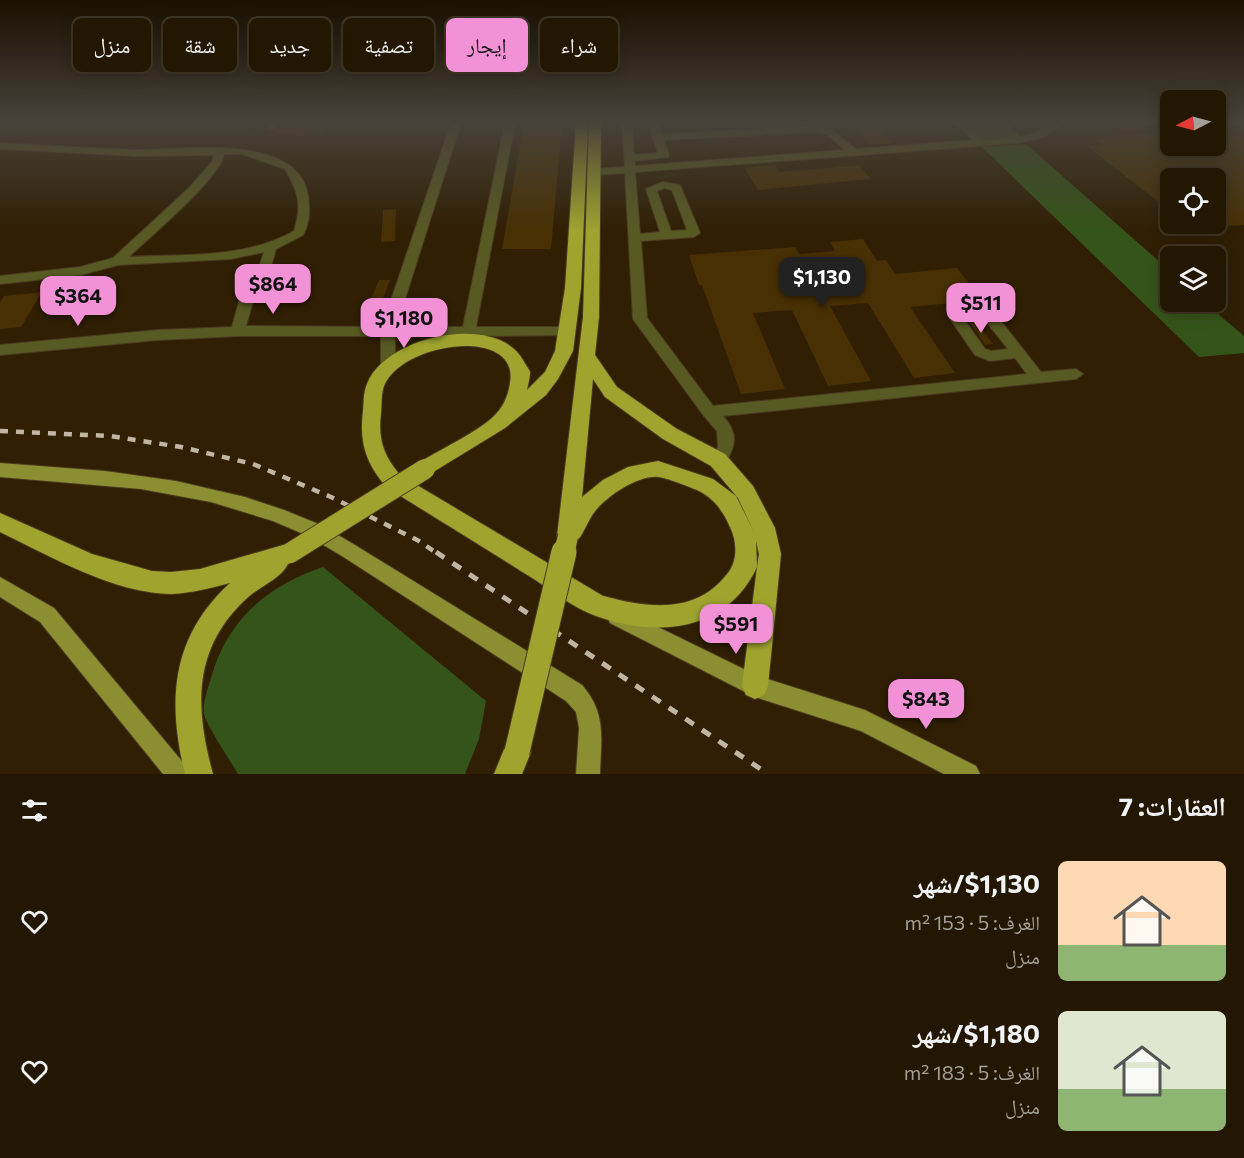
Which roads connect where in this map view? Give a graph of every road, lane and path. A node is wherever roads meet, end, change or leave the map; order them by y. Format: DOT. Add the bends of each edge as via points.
graph roads {
  1 [pos="218,159"];
  2 [pos="266,159"];
  3 [pos="444,159"];
  4 [pos="503,159"];
  5 [pos="580,159"];
  6 [pos="594,159"];
  7 [pos="631,159"];
  8 [pos="649,159"];
  9 [pos="730,159"];
  10 [pos="631,164"];
  11 [pos="594,172"];
  12 [pos="667,236"];
  13 [pos="636,238"];
  14 [pos="271,247"];
  15 [pos="117,261"];
  16 [pos="0,280"];
  17 [pos="238,331"];
  18 [pos="388,331"];
  19 [pos="567,332"];
  20 [pos="467,336"];
  21 [pos="0,351"];
  22 [pos="1018,353"];
  23 [pos="586,356"];
  24 [pos="388,366"];
  25 [pos="1076,374"];
  26 [pos="1037,377"];
  27 [pos="709,412"];
  28 [pos="498,423"];
  29 [pos="718,460"];
  30 [pos="0,470"];
  31 [pos="0,522"];
  32 [pos="568,536"];
  33 [pos="290,553"];
  34 [pos="0,586"];
  35 [pos="598,606"];
  36 [pos="755,686"];
  37 [pos="513,767"];
  38 [pos="178,774"];
  39 [pos="199,774"];
  40 [pos="588,774"];
  41 [pos="968,774"];
  1 -- 15 [label="street" via="194,189"];
  2 -- 14 [label="street" via="289,167 302,189 305,213 299,233"];
  3 -- 18 [label="street"];
  4 -- 20 [label="street"];
  5 -- 19 [label="highway"];
  6 -- 11 [label="highway"];
  7 -- 10 [label="street"];
  8 -- 10 [label="street"];
  9 -- 10 [label="street"];
  10 -- 11 [label="street"];
  10 -- 13 [label="street"];
  11 -- 23 [label="highway" via="591,317"];
  12 -- 12 [label="street" via="694,233 676,187 669,185 651,189"];
  12 -- 13 [label="street"];
  13 -- 27 [label="street" via="641,323"];
  14 -- 15 [label="street" via="231,255"];
  14 -- 17 [label="street" via="264,270 248,294"];
  15 -- 16 [label="street" via="81,271"];
  17 -- 18 [label="street"];
  17 -- 21 [label="street"];
  18 -- 20 [label="street"];
  18 -- 24 [label="street"];
  19 -- 20 [label="street"];
  19 -- 28 [label="highway" via="564,351 552,375 540,390"];
  20 -- 24 [label="highway" via="402,353"];
  20 -- 28 [label="highway" via="500,345 519,364 521,384 516,399"];
  22 -- 26 [label="street"];
  23 -- 29 [label="highway" via="611,392 670,434"];
  23 -- 32 [label="highway"];
  24 -- 35 [label="highway" via="376,383 368,437 378,464 393,481"];
  25 -- 26 [label="street"];
  26 -- 27 [label="street"];
  27 -- 29 [label="street" via="725,429 726,448"];
  28 -- 33 [label="highway, bridge"];
  29 -- 36 [label="highway" via="746,492 764,528 770,554"];
  30 -- 40 [label="main road" via="164,486 227,499 279,515 339,543 574,693 586,707 590,728"];
  31 -- 33 [label="highway" via="131,578 170,584"];
  32 -- 35 [label="highway" via="588,504 610,486 634,473 658,469 706,485 729,502 745,536 746,567 727,593 701,609 677,616 640,617"];
  32 -- 37 [label="highway, bridge"];
  33 -- 39 [label="highway" via="230,599 206,634 191,666 185,699 188,738"];
  34 -- 38 [label="main road" via="47,615"];
  35 -- 36 [label="main road"];
  36 -- 41 [label="main road" via="865,721"];
}
